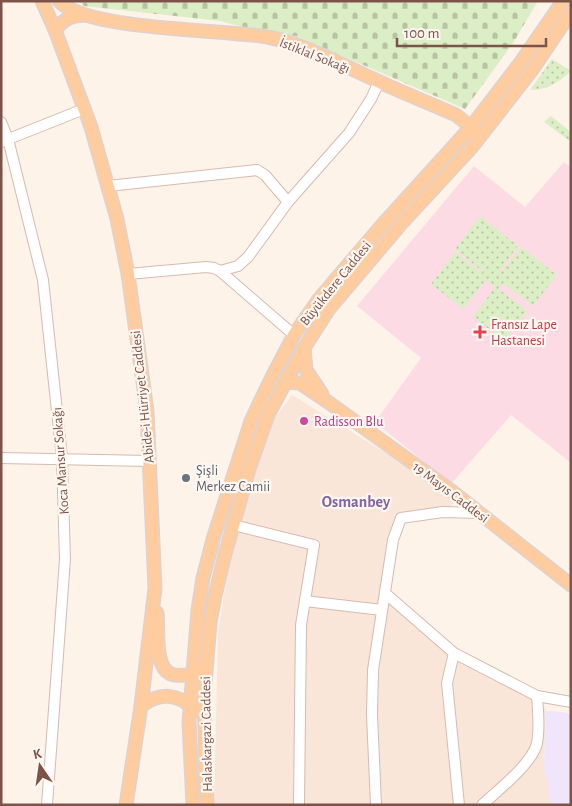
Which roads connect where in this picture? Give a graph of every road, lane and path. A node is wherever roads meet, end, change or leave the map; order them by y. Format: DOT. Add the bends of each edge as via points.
graph roads {
  1 [pos="42,1"];
  2 [pos="59,1"];
  3 [pos="562,1"];
  4 [pos="571,12"];
  5 [pos="86,15"];
  6 [pos="55,30"];
  7 [pos="379,82"];
  8 [pos="84,109"];
  9 [pos="1,122"];
  10 [pos="471,127"];
  11 [pos="5,141"];
  12 [pos="464,157"];
  13 [pos="108,186"];
  14 [pos="288,202"];
  15 [pos="220,271"];
  16 [pos="128,274"];
  17 [pos="294,335"];
  18 [pos="304,348"];
  19 [pos="285,382"];
  20 [pos="328,402"];
  21 [pos="1,458"];
  22 [pos="62,458"];
  23 [pos="149,461"];
  24 [pos="479,513"];
  25 [pos="233,525"];
  26 [pos="571,585"];
  27 [pos="155,588"];
  28 [pos="385,593"];
  29 [pos="305,601"];
  30 [pos="382,610"];
  31 [pos="454,653"];
  32 [pos="206,664"];
  33 [pos="192,674"];
  34 [pos="537,696"];
  35 [pos="571,702"];
  36 [pos="190,705"];
  37 [pos="141,706"];
  38 [pos="204,746"];
  39 [pos="47,805"];
  40 [pos="126,805"];
  41 [pos="193,805"];
  42 [pos="207,805"];
  43 [pos="299,805"];
  44 [pos="376,805"];
  45 [pos="459,805"];
  46 [pos="482,805"];
  1 -- 6 [label="main road, Abide-i Hürriyet Caddesi"];
  2 -- 5 [label="main road" via="72,11"];
  3 -- 10 [label="main road, Büyükdere Caddesi"];
  4 -- 12 [label="main road, Büyükdere Caddesi" via="532,70"];
  5 -- 6 [label="main road" via="67,18"];
  5 -- 7 [label="main road, İstiklal Sokağı" via="143,25 268,37 297,45"];
  6 -- 8 [label="main road, Abide-i Hürriyet Caddesi"];
  7 -- 10 [label="main road, İstiklal Sokağı" via="456,115"];
  7 -- 14 [label="street" via="349,133"];
  8 -- 11 [label="street"];
  8 -- 13 [label="main road, Abide-i Hürriyet Caddesi"];
  9 -- 11 [label="street, Koca Mansur Sokağı"];
  10 -- 12 [label="main road" via="473,137"];
  10 -- 17 [label="main road, Büyükdere Caddesi" via="383,224"];
  11 -- 22 [label="street, Koca Mansur Sokağı" via="43,280"];
  12 -- 18 [label="main road, Büyükdere Caddesi" via="401,224 330,309"];
  13 -- 14 [label="street" via="257,170"];
  13 -- 16 [label="main road, Abide-i Hürriyet Caddesi"];
  14 -- 15 [label="street" via="248,257 238,266"];
  15 -- 16 [label="street" via="206,267"];
  15 -- 17 [label="street"];
  16 -- 23 [label="main road, Abide-i Hürriyet Caddesi" via="147,411"];
  17 -- 33 [label="main road, Büyükdere Caddesi" via="251,421 214,536 199,602"];
  18 -- 19 [label="main road, Büyükdere Caddesi"];
  18 -- 20 [label="main road, 19 Mayıs Caddesi" via="306,370"];
  19 -- 20 [label="main road, 19 Mayıs Caddesi" via="300,384"];
  19 -- 25 [label="main road, Büyükdere Caddesi" via="264,426"];
  20 -- 24 [label="main road, 19 Mayıs Caddesi"];
  21 -- 22 [label="street"];
  22 -- 23 [label="street"];
  22 -- 39 [label="street, Koca Mansur Sokağı" via="65,559"];
  23 -- 27 [label="main road, Abide-i Hürriyet Caddesi"];
  24 -- 26 [label="main road, 19 Mayıs Caddesi"];
  24 -- 28 [label="street" via="443,512 401,518 393,540"];
  25 -- 29 [label="street" via="314,544"];
  25 -- 32 [label="main road, Büyükdere Caddesi" via="214,596"];
  27 -- 33 [label="main road" via="160,663 171,675"];
  27 -- 37 [label="main road, Abide-i Hürriyet Caddesi"];
  28 -- 30 [label="street"];
  28 -- 31 [label="street"];
  29 -- 30 [label="street"];
  29 -- 43 [label="street" via="301,625"];
  30 -- 44 [label="street" via="373,670"];
  31 -- 34 [label="street"];
  31 -- 45 [label="street" via="447,683"];
  32 -- 33 [label="main road"];
  32 -- 38 [label="main road, Halaskargazi Caddesi"];
  33 -- 36 [label="main road, Halaskargazi Caddesi"];
  34 -- 35 [label="street"];
  34 -- 46 [label="street" via="537,744 530,760"];
  36 -- 37 [label="main road" via="170,696 159,696"];
  36 -- 38 [label="main road" via="197,713"];
  36 -- 41 [label="main road, Halaskargazi Caddesi"];
  37 -- 40 [label="main road, Abide-i Hürriyet Caddesi"];
  38 -- 42 [label="main road, Halaskargazi Caddesi"];
}
